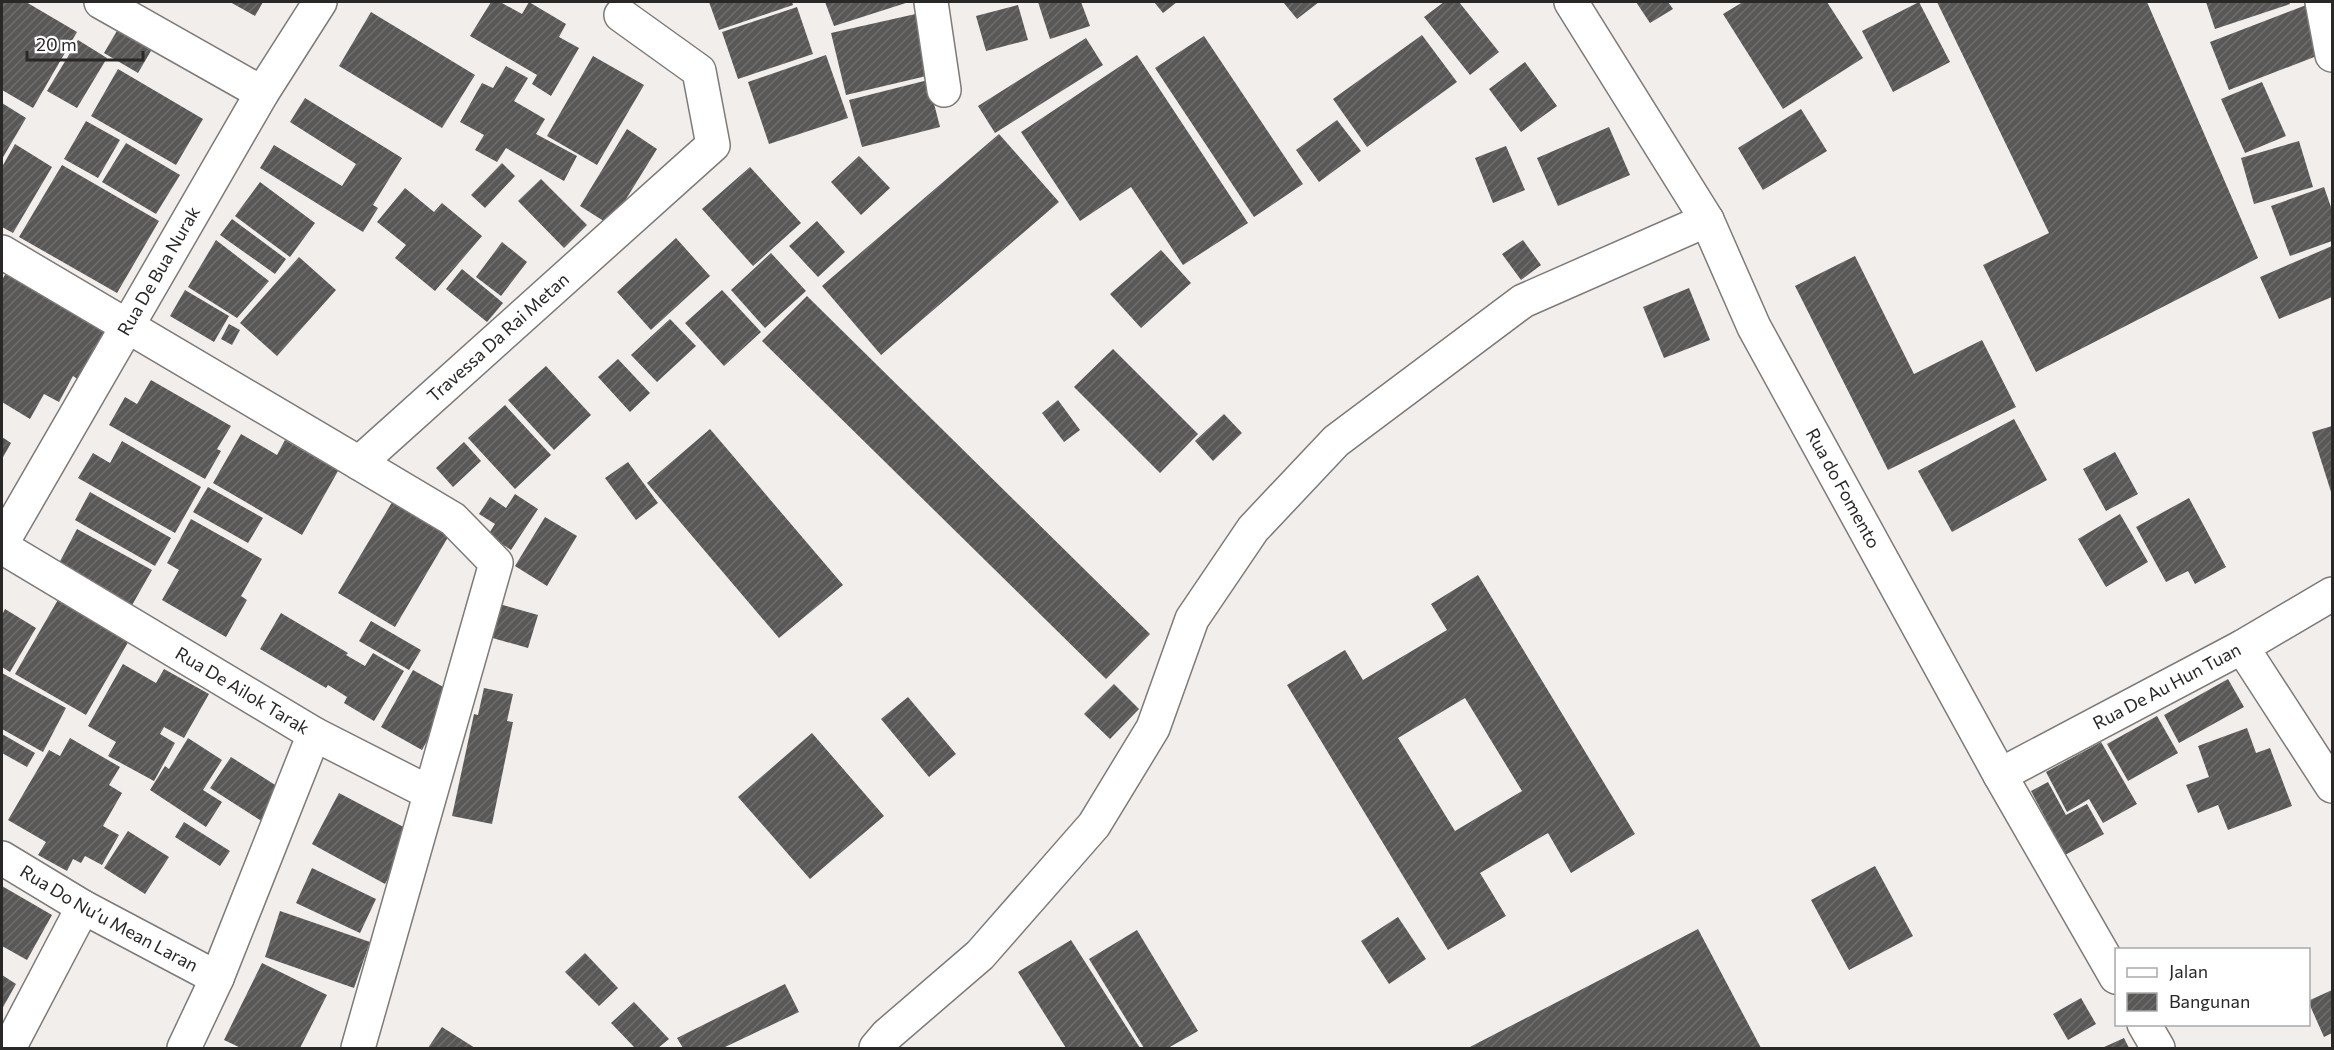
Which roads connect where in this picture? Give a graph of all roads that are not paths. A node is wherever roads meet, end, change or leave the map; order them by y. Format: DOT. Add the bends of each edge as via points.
graph roads {
  1 [pos="101,2"];
  2 [pos="320,2"];
  3 [pos="930,2"];
  4 [pos="1570,2"];
  5 [pos="2322,2"];
  6 [pos="617,6"];
  7 [pos="2332,55"];
  8 [pos="944,90"];
  9 [pos="262,93"];
  10 [pos="1707,220"];
  11 [pos="2,252"];
  12 [pos="125,326"];
  13 [pos="359,464"];
  14 [pos="2,545"];
  15 [pos="2332,594"];
  16 [pos="2242,647"];
  17 [pos="314,734"];
  18 [pos="2000,775"];
  19 [pos="2332,786"];
  20 [pos="430,793"];
  21 [pos="2,858"];
  22 [pos="83,907"];
  23 [pos="2115,975"];
  24 [pos="217,978"];
  25 [pos="2145,1026"];
  26 [pos="9,1048"];
  27 [pos="184,1048"];
  28 [pos="358,1048"];
  29 [pos="876,1048"];
  30 [pos="2158,1048"];
  1 -- 9 [label="street"];
  2 -- 9 [label="street, Rua De Bua Nurak"];
  3 -- 8 [label="street"];
  4 -- 10 [label="street, Rua do Fomento"];
  5 -- 7 [label="street"];
  6 -- 13 [label="street, Travessa Da Rai Metan" via="699,71 713,145"];
  9 -- 12 [label="street, Rua De Bua Nurak"];
  10 -- 18 [label="street, Rua do Fomento" via="1754,327"];
  10 -- 29 [label="street" via="1523,301 1336,441 1252,529 1192,619 1153,728 1094,825 980,955"];
  11 -- 12 [label="street"];
  12 -- 13 [label="street"];
  12 -- 14 [label="street, Rua De Bua Nurak"];
  13 -- 20 [label="street" via="453,519 496,563"];
  14 -- 17 [label="street, Rua De Ailok Tarak"];
  15 -- 16 [label="street, Rua De Au Hun Tuan"];
  16 -- 18 [label="street, Rua De Au Hun Tuan"];
  16 -- 19 [label="street"];
  17 -- 20 [label="street"];
  17 -- 24 [label="street, Rua De Ailok Tarak"];
  18 -- 23 [label="street, Rua do Fomento"];
  20 -- 28 [label="street"];
  21 -- 22 [label="street, Rua Do Nu’u Mean Laran"];
  22 -- 24 [label="street, Rua Do Nu’u Mean Laran"];
  22 -- 26 [label="street"];
  24 -- 27 [label="street, Rua De Ailok Tarak"];
  25 -- 30 [label="street"];
}
